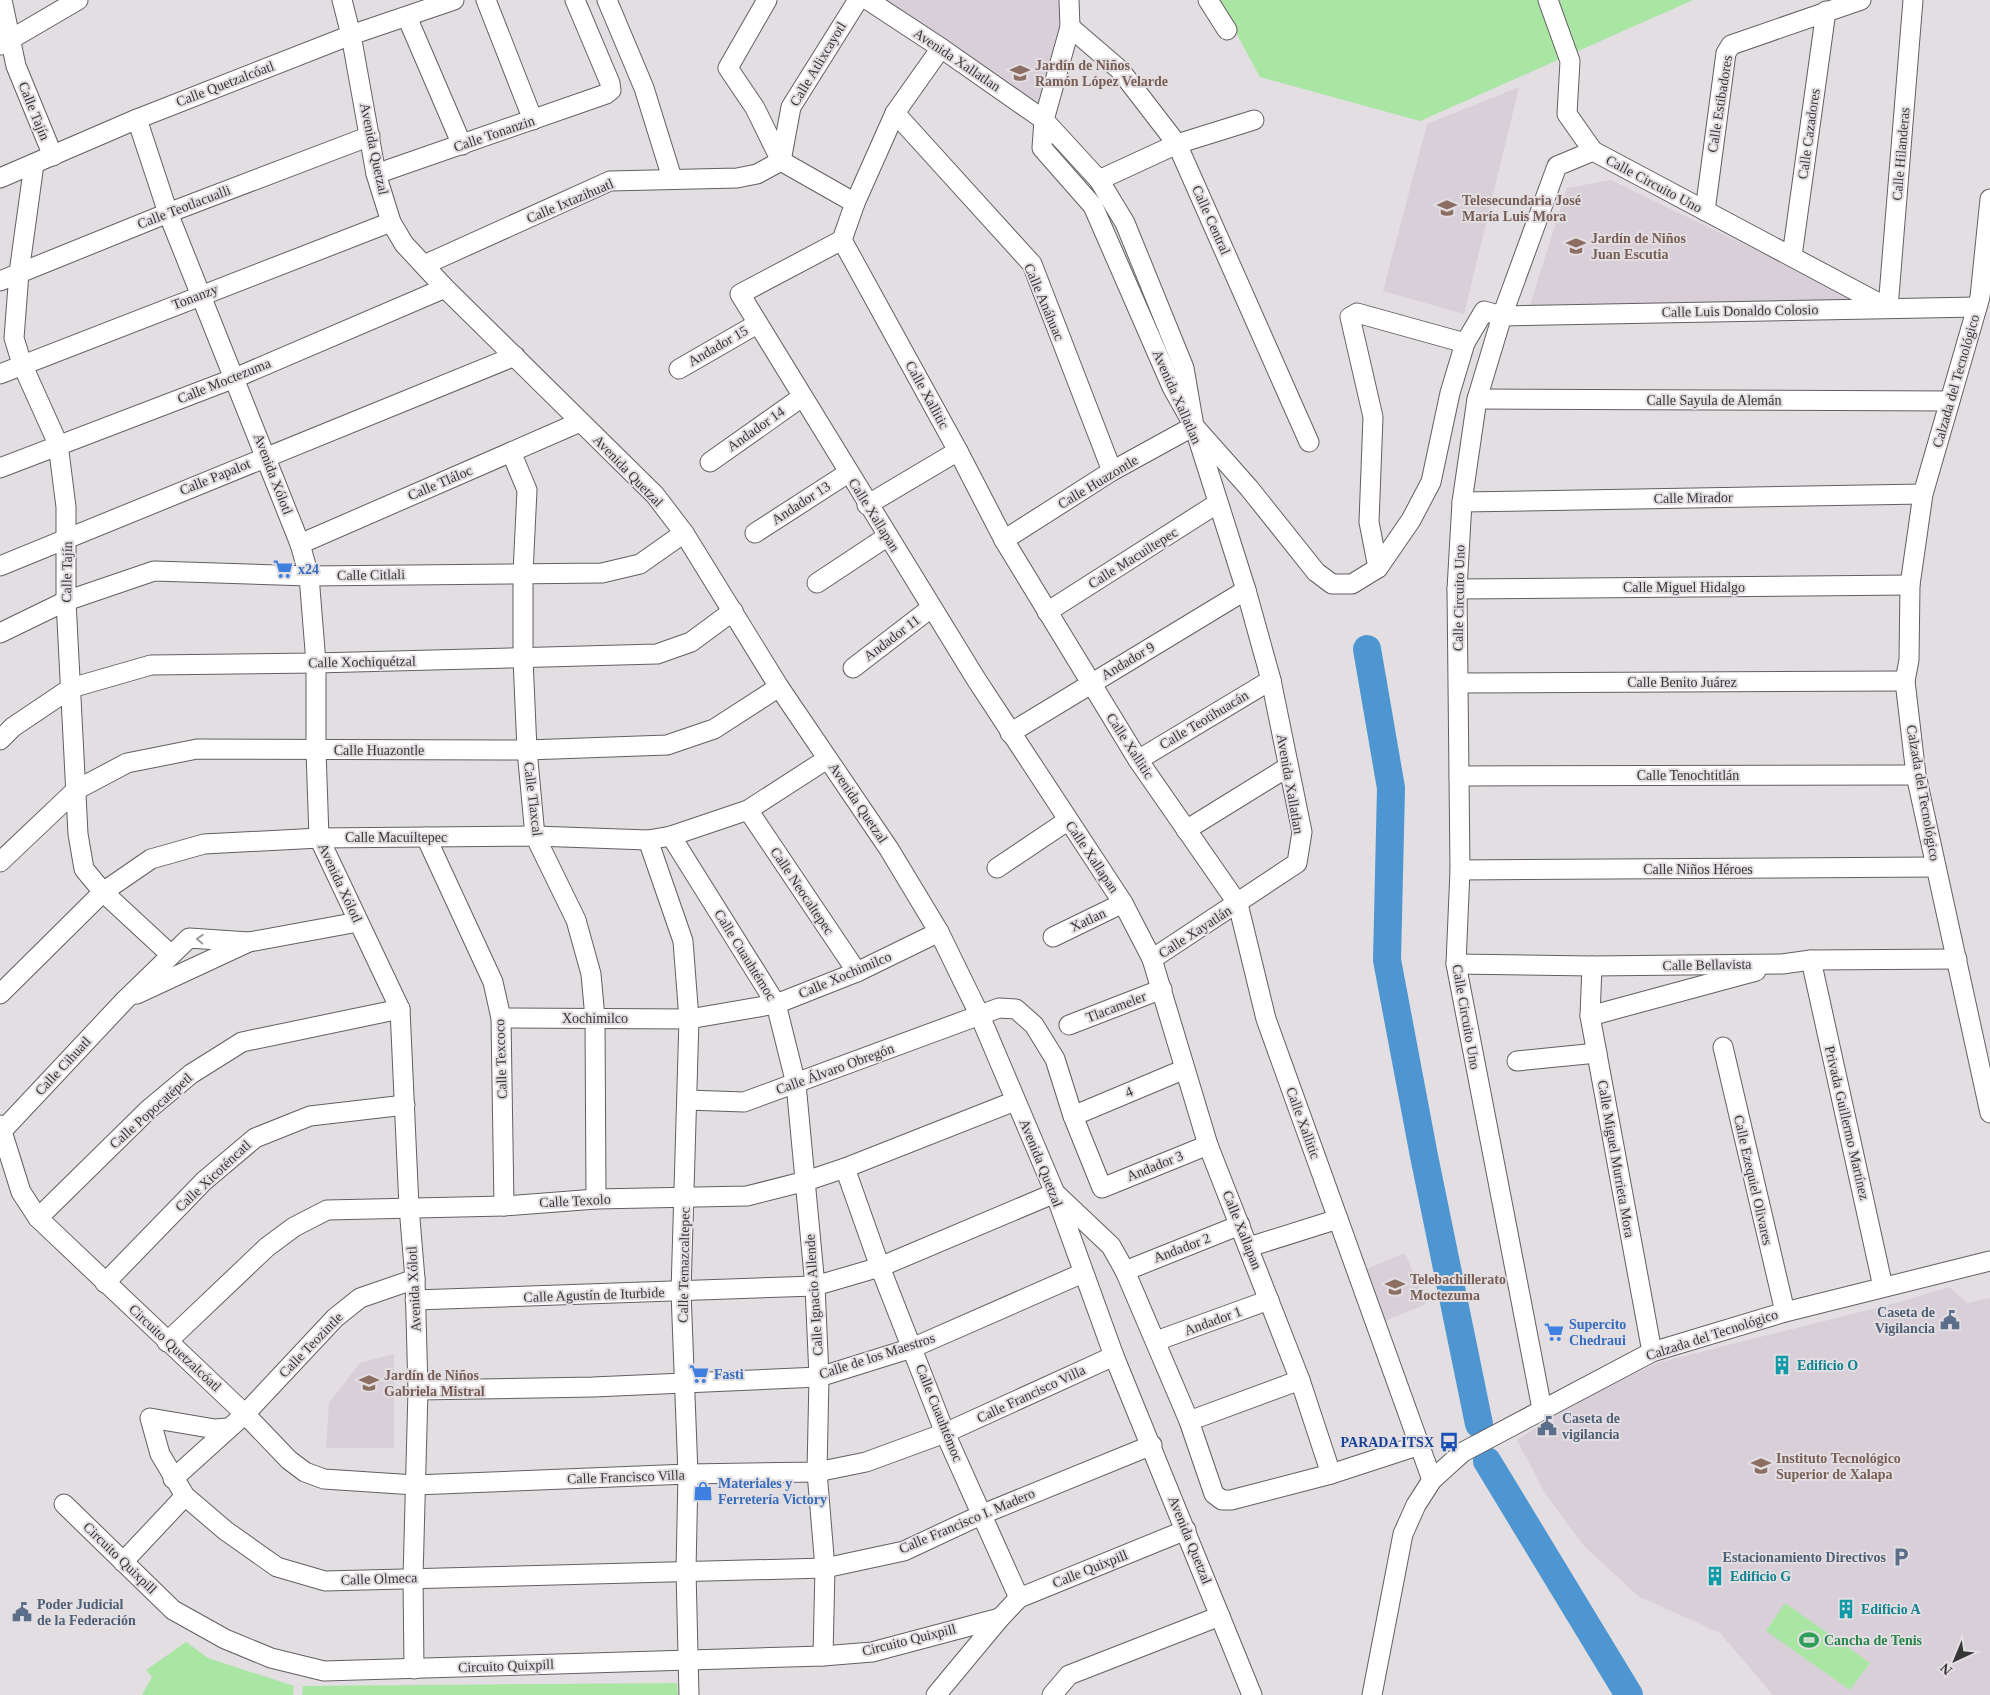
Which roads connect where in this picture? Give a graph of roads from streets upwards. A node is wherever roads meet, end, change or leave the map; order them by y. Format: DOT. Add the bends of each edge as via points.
graph roads {
  1 [pos="2,0"];
  2 [pos="78,0"];
  3 [pos="342,0"];
  4 [pos="454,0"];
  5 [pos="486,0"];
  6 [pos="575,0"];
  7 [pos="607,0"];
  8 [pos="767,0"];
  9 [pos="858,0"];
  10 [pos="868,0"];
  11 [pos="1070,0"];
  12 [pos="1208,0"];
  13 [pos="1548,0"];
  14 [pos="1861,0"];
  15 [pos="1914,0"];
  16 [pos="1826,11"];
  17 [pos="407,17"];
  18 [pos="1070,27"];
  19 [pos="1227,30"];
  20 [pos="351,35"];
  21 [pos="4,45"];
  22 [pos="941,48"];
  23 [pos="895,113"];
  24 [pos="137,119"];
  25 [pos="533,120"];
  26 [pos="1044,120"];
  27 [pos="1254,120"];
  28 [pos="370,136"];
  29 [pos="1177,144"];
  30 [pos="462,145"];
  31 [pos="1593,151"];
  32 [pos="53,156"];
  33 [pos="781,161"];
  34 [pos="34,164"];
  35 [pos="376,174"];
  36 [pos="0,178"];
  37 [pos="672,178"];
  38 [pos="1099,180"];
  39 [pos="1990,199"];
  40 [pos="1112,202"];
  41 [pos="855,203"];
  42 [pos="1092,206"];
  43 [pos="1704,211"];
  44 [pos="168,213"];
  45 [pos="391,222"];
  46 [pos="842,240"];
  47 [pos="1792,256"];
  48 [pos="424,265"];
  49 [pos="19,273"];
  50 [pos="0,281"];
  51 [pos="445,288"];
  52 [pos="200,295"];
  53 [pos="1982,306"];
  54 [pos="1888,308"];
  55 [pos="1502,316"];
  56 [pos="757,324"];
  57 [pos="1466,343"];
  58 [pos="515,356"];
  59 [pos="22,364"];
  60 [pos="679,368"];
  61 [pos="0,374"];
  62 [pos="234,378"];
  63 [pos="802,397"];
  64 [pos="1477,398"];
  65 [pos="1950,401"];
  66 [pos="580,422"];
  67 [pos="1194,426"];
  68 [pos="1309,442"];
  69 [pos="58,444"];
  70 [pos="958,451"];
  71 [pos="511,452"];
  72 [pos="266,456"];
  73 [pos="710,462"];
  74 [pos="0,468"];
  75 [pos="1112,471"];
  76 [pos="848,472"];
  77 [pos="1923,494"];
  78 [pos="1462,502"];
  79 [pos="1218,503"];
  80 [pos="867,505"];
  81 [pos="684,533"];
  82 [pos="754,533"];
  83 [pos="888,536"];
  84 [pos="68,537"];
  85 [pos="1004,540"];
  86 [pos="300,544"];
  87 [pos="0,566"];
  88 [pos="1378,568"];
  89 [pos="523,573"];
  90 [pos="309,576"];
  91 [pos="817,583"];
  92 [pos="1910,585"];
  93 [pos="1457,589"];
  94 [pos="1246,590"];
  95 [pos="66,601"];
  96 [pos="931,608"];
  97 [pos="733,611"];
  98 [pos="1047,612"];
  99 [pos="0,633"];
  100 [pos="523,659"];
  101 [pos="316,664"];
  102 [pos="853,668"];
  103 [pos="1271,680"];
  104 [pos="1905,681"];
  105 [pos="1459,683"];
  106 [pos="1091,684"];
  107 [pos="778,687"];
  108 [pos="71,688"];
  109 [pos="1010,733"];
  110 [pos="0,740"];
  111 [pos="316,750"];
  112 [pos="527,750"];
  113 [pos="827,759"];
  114 [pos="1138,760"];
  115 [pos="1288,767"];
  116 [pos="1916,775"];
  117 [pos="1459,776"];
  118 [pos="76,790"];
  119 [pos="748,810"];
  120 [pos="1067,821"];
  121 [pos="1186,830"];
  122 [pos="535,836"];
  123 [pos="671,836"];
  124 [pos="426,837"];
  125 [pos="319,838"];
  126 [pos="648,840"];
  127 [pos="0,862"];
  128 [pos="1936,867"];
  129 [pos="997,868"];
  130 [pos="1460,870"];
  131 [pos="103,892"];
  132 [pos="1123,903"];
  133 [pos="1238,904"];
  134 [pos="358,922"];
  135 [pos="938,932"];
  136 [pos="1053,937"];
  137 [pos="249,942"];
  138 [pos="170,954"];
  139 [pos="1152,959"];
  140 [pos="1957,959"];
  141 [pos="1811,960"];
  142 [pos="1456,964"];
  143 [pos="1782,964"];
  144 [pos="1592,966"];
  145 [pos="856,972"];
  146 [pos="1162,989"];
  147 [pos="0,994"];
  148 [pos="125,1000"];
  149 [pos="776,1004"];
  150 [pos="400,1009"];
  151 [pos="980,1016"];
  152 [pos="1590,1016"];
  153 [pos="501,1018"];
  154 [pos="595,1018"];
  155 [pos="689,1019"];
  156 [pos="1069,1025"];
  157 [pos="1723,1047"];
  158 [pos="1983,1049"];
  159 [pos="1597,1053"];
  160 [pos="1518,1062"];
  161 [pos="1186,1069"];
  162 [pos="796,1084"];
  163 [pos="687,1100"];
  164 [pos="1015,1101"];
  165 [pos="405,1105"];
  166 [pos="1990,1113"];
  167 [pos="1074,1116"];
  168 [pos="1,1128"];
  169 [pos="1208,1145"];
  170 [pos="845,1168"];
  171 [pos="806,1181"];
  172 [pos="1102,1188"];
  173 [pos="1055,1193"];
  174 [pos="685,1197"];
  175 [pos="596,1200"];
  176 [pos="504,1206"];
  177 [pos="409,1207"];
  178 [pos="38,1218"];
  179 [pos="1338,1219"];
  180 [pos="1240,1226"];
  181 [pos="1249,1248"];
  182 [pos="1990,1261"];
  183 [pos="880,1267"];
  184 [pos="1124,1270"];
  185 [pos="1083,1273"];
  186 [pos="415,1279"];
  187 [pos="105,1283"];
  188 [pos="816,1286"];
  189 [pos="1883,1286"];
  190 [pos="681,1292"];
  191 [pos="414,1300"];
  192 [pos="1269,1300"];
  193 [pos="1785,1312"];
  194 [pos="1156,1341"];
  195 [pos="167,1342"];
  196 [pos="912,1348"];
  197 [pos="1652,1352"];
  198 [pos="1114,1356"];
  199 [pos="819,1377"];
  200 [pos="1300,1380"];
  201 [pos="685,1383"];
  202 [pos="418,1390"];
  203 [pos="1542,1409"];
  204 [pos="246,1414"];
  205 [pos="1189,1421"];
  206 [pos="228,1428"];
  207 [pos="945,1433"];
  208 [pos="1152,1445"];
  209 [pos="1420,1445"];
  210 [pos="817,1472"];
  211 [pos="688,1474"];
  212 [pos="1331,1474"];
  213 [pos="173,1479"];
  214 [pos="1432,1480"];
  215 [pos="414,1485"];
  216 [pos="185,1496"];
  217 [pos="64,1504"];
  218 [pos="983,1514"];
  219 [pos="1186,1530"];
  220 [pos="123,1562"];
  221 [pos="824,1568"];
  222 [pos="686,1570"];
  223 [pos="413,1578"];
  224 [pos="1019,1598"];
  225 [pos="1220,1616"];
  226 [pos="1000,1618"];
  227 [pos="823,1656"];
  228 [pos="687,1661"];
  229 [pos="414,1669"];
  230 [pos="689,1695"];
  231 [pos="936,1695"];
  232 [pos="1052,1695"];
  233 [pos="1252,1695"];
  234 [pos="1372,1695"];
  1 -- 21 [label="street, Calle Tajín"];
  2 -- 21 [label="street"];
  3 -- 20 [label="street, Avenida Quetzal"];
  4 -- 17 [label="street, Calle Quetzalcóatl"];
  5 -- 25 [label="street"];
  6 -- 25 [label="street, Calle Tonanzin" via="611,90"];
  7 -- 37 [label="street" via="644,88"];
  8 -- 33 [label="street" via="728,68 755,108"];
  9 -- 33 [label="street, Calle Atlixcayotl" via="791,107"];
  10 -- 22 [label="street, Avenida Xallatlan"];
  11 -- 18 [label="street"];
  12 -- 19 [label="street"];
  13 -- 31 [label="street" via="1570,61 1567,114"];
  14 -- 16 [label="street, Calle Estibadores"];
  15 -- 54 [label="street, Calle Hilanderas"];
  16 -- 43 [label="street, Calle Estibadores" via="1731,45 1726,53"];
  16 -- 47 [label="street, Calle Cazadores"];
  17 -- 20 [label="street, Calle Quetzalcóatl"];
  17 -- 30 [label="street"];
  18 -- 26 [label="street"];
  18 -- 29 [label="street, Calle Central" via="1120,70"];
  20 -- 24 [label="street, Calle Quetzalcóatl"];
  20 -- 28 [label="street, Avenida Quetzal"];
  21 -- 32 [label="street, Calle Tajín"];
  22 -- 23 [label="street"];
  22 -- 26 [label="street, Avenida Xallatlan"];
  23 -- 41 [label="street"];
  23 -- 75 [label="street, Calle Anáhuac" via="1032,264"];
  24 -- 32 [label="street, Calle Quetzalcóatl"];
  24 -- 44 [label="street, Avenida Xólotl"];
  25 -- 30 [label="street, Calle Tonanzin"];
  26 -- 38 [label="street"];
  26 -- 42 [label="street, Avenida Xallatlan" via="1042,148"];
  27 -- 29 [label="street"];
  28 -- 35 [label="street, Avenida Quetzal"];
  28 -- 44 [label="street, Calle Teotlacualli"];
  29 -- 38 [label="street"];
  29 -- 68 [label="street, Calle Central"];
  30 -- 35 [label="street, Calle Tonanzin"];
  31 -- 43 [label="street, Calle Circuito Uno"];
  31 -- 55 [label="street, Calle Circuito Uno" via="1557,166"];
  32 -- 34 [label="street, Calle Quetzalcóatl"];
  33 -- 37 [label="street, Calle Ixtazihuatl" via="757,174 737,178"];
  33 -- 41 [label="street"];
  34 -- 36 [label="street, Calle Quetzalcóatl"];
  34 -- 49 [label="street, Calle Tajín"];
  35 -- 45 [label="street, Avenida Quetzal"];
  37 -- 48 [label="street, Calle Ixtazihuatl" via="610,181"];
  38 -- 40 [label="street"];
  39 -- 53 [label="street, Calzada del Tecnológico"];
  40 -- 42 [label="street"];
  40 -- 67 [label="street" via="1125,223 1184,368"];
  41 -- 46 [label="street"];
  42 -- 67 [label="street, Avenida Xallatlan" via="1172,387"];
  43 -- 47 [label="street, Calle Circuito Uno"];
  44 -- 49 [label="street, Calle Teotlacualli"];
  44 -- 52 [label="street, Avenida Xólotl"];
  45 -- 48 [label="street, Avenida Quetzal" via="404,244"];
  45 -- 52 [label="street, Tonanzy"];
  46 -- 56 [label="street, Calle Xallapan" via="740,294"];
  46 -- 70 [label="street, Calle Xallitic"];
  47 -- 54 [label="street, Calle Circuito Uno"];
  48 -- 51 [label="street, Avenida Quetzal"];
  49 -- 50 [label="street, Calle Teotlacualli"];
  49 -- 59 [label="street, Calle Tajín" via="14,338"];
  51 -- 58 [label="street, Avenida Quetzal"];
  51 -- 62 [label="street, Calle Moctezuma"];
  52 -- 59 [label="street, Tonanzy"];
  52 -- 62 [label="street, Avenida Xólotl"];
  53 -- 54 [label="street, Calle Luis Donaldo Colosio"];
  53 -- 65 [label="street, Calzada del Tecnológico"];
  54 -- 55 [label="street, Calle Luis Donaldo Colosio"];
  55 -- 57 [label="street, Calle Luis Donaldo Colosio" via="1484,311"];
  55 -- 64 [label="street, Calle Circuito Uno"];
  56 -- 60 [label="street, Andador 15"];
  56 -- 63 [label="street, Calle Xallapan"];
  57 -- 88 [label="street" via="1450,393 1431,482"];
  57 -- 88 [label="street" via="1357,313 1350,317 1373,418 1369,522"];
  58 -- 66 [label="street, Avenida Quetzal"];
  58 -- 72 [label="street, Calle Papalot"];
  59 -- 61 [label="street, Tonanzy"];
  59 -- 69 [label="street, Calle Tajín"];
  62 -- 69 [label="street, Calle Moctezuma"];
  62 -- 72 [label="street, Avenida Xólotl"];
  63 -- 73 [label="street, Andador 14"];
  63 -- 76 [label="street, Calle Xallapan"];
  64 -- 65 [label="street, Calle Sayula de Alemán"];
  64 -- 78 [label="street, Calle Circuito Uno"];
  65 -- 77 [label="street, Calzada del Tecnológico"];
  66 -- 71 [label="street, Calle Tláloc"];
  66 -- 81 [label="street, Avenida Quetzal" via="655,495"];
  67 -- 75 [label="street, Calle Huazontle"];
  67 -- 79 [label="street, Avenida Xallatlan"];
  67 -- 88 [label="street" via="1316,572 1332,584 1352,584"];
  69 -- 74 [label="street, Calle Moctezuma"];
  69 -- 84 [label="street, Calle Tajín"];
  70 -- 80 [label="street"];
  70 -- 85 [label="street, Calle Xallitic"];
  71 -- 86 [label="street, Calle Tláloc"];
  71 -- 89 [label="street, Calle Tlaxcal" via="527,490"];
  72 -- 84 [label="street, Calle Papalot"];
  72 -- 86 [label="street, Avenida Xólotl"];
  75 -- 85 [label="street, Calle Huazontle"];
  76 -- 80 [label="street, Calle Xallapan"];
  76 -- 82 [label="street, Andador 13"];
  77 -- 78 [label="street, Calle Mirador"];
  77 -- 92 [label="street, Calzada del Tecnológico"];
  78 -- 93 [label="street, Calle Circuito Uno"];
  79 -- 94 [label="street, Avenida Xallatlan"];
  79 -- 98 [label="street, Calle Macuiltepec"];
  80 -- 83 [label="street, Calle Xallapan"];
  81 -- 89 [label="street, Calle Citlali" via="640,564 602,573"];
  81 -- 97 [label="street, Avenida Quetzal"];
  83 -- 91 [label="street"];
  83 -- 96 [label="street, Calle Xallapan"];
  84 -- 87 [label="street, Calle Papalot"];
  84 -- 95 [label="street, Calle Tajín"];
  85 -- 98 [label="street, Calle Xallitic"];
  86 -- 90 [label="street, Avenida Xólotl"];
  89 -- 90 [label="street, Calle Citlali"];
  89 -- 100 [label="street, Calle Tlaxcal"];
  90 -- 95 [label="street, Calle Citlali" via="154,571"];
  90 -- 101 [label="street, Avenida Xólotl"];
  92 -- 93 [label="street, Calle Miguel Hidalgo"];
  92 -- 104 [label="street, Calzada del Tecnológico" via="1909,660"];
  93 -- 105 [label="street, Calle Circuito Uno"];
  94 -- 103 [label="street, Avenida Xallatlan"];
  94 -- 106 [label="street, Andador 9"];
  95 -- 99 [label="street, Calle Citlali"];
  95 -- 108 [label="street, Calle Tajín"];
  96 -- 102 [label="street, Andador 11"];
  96 -- 109 [label="street, Calle Xallapan"];
  97 -- 100 [label="street, Calle Xochiquétzal" via="690,642 657,654"];
  97 -- 107 [label="street, Avenida Quetzal"];
  98 -- 106 [label="street, Calle Xallitic"];
  100 -- 101 [label="street, Calle Xochiquétzal"];
  100 -- 112 [label="street, Calle Tlaxcal"];
  101 -- 108 [label="street, Calle Xochiquétzal" via="151,665"];
  101 -- 111 [label="street, Avenida Xólotl"];
  103 -- 114 [label="street, Calle Teotihuacán"];
  103 -- 115 [label="street, Avenida Xallatlan"];
  104 -- 105 [label="street, Calle Benito Juárez"];
  104 -- 116 [label="street, Calzada del Tecnológico"];
  105 -- 117 [label="street, Calle Circuito Uno"];
  106 -- 109 [label="street, Andador 9"];
  106 -- 114 [label="street, Calle Xallitic"];
  107 -- 112 [label="street, Calle Huazontle" via="714,728 667,745"];
  107 -- 113 [label="street, Avenida Quetzal"];
  108 -- 110 [label="street, Calle Xochiquétzal"];
  108 -- 118 [label="street, Calle Tajín"];
  109 -- 120 [label="street, Calle Xallapan"];
  111 -- 112 [label="street, Calle Huazontle"];
  111 -- 118 [label="street, Calle Huazontle" via="197,749 127,763"];
  111 -- 125 [label="street, Avenida Xólotl"];
  112 -- 122 [label="street, Calle Tlaxcal"];
  113 -- 119 [label="street, Calle Macuiltepec"];
  113 -- 135 [label="street, Avenida Quetzal" via="889,849"];
  114 -- 121 [label="street, Calle Xallitic"];
  115 -- 121 [label="street"];
  115 -- 133 [label="street, Avenida Xallatlan" via="1302,832 1297,863"];
  116 -- 117 [label="street, Calle Tenochtitlán"];
  116 -- 128 [label="street, Calzada del Tecnológico"];
  117 -- 130 [label="street, Calle Circuito Uno"];
  118 -- 127 [label="street, Calle Huazontle"];
  118 -- 131 [label="street, Calle Tajín" via="84,869"];
  119 -- 123 [label="street, Calle Macuiltepec"];
  119 -- 145 [label="street, Calle Neocaltepec"];
  120 -- 129 [label="street"];
  120 -- 132 [label="street, Calle Xallapan"];
  121 -- 133 [label="street, Calle Xallitic"];
  122 -- 124 [label="street, Calle Macuiltepec"];
  122 -- 126 [label="street, Calle Macuiltepec"];
  122 -- 154 [label="street, Calle Tlaxcal" via="576,920 591,974"];
  123 -- 126 [label="street, Calle Macuiltepec"];
  123 -- 149 [label="street, Calle Cuauhtémoc"];
  124 -- 125 [label="street, Calle Macuiltepec"];
  124 -- 153 [label="street, Calle Texcoco" via="493,982"];
  125 -- 131 [label="street, Calle Macuiltepec" via="204,844 151,859"];
  125 -- 134 [label="street, Avenida Xólotl"];
  126 -- 155 [label="street, Calle Temazcaltepec" via="683,942"];
  128 -- 130 [label="street, Calle Niños Héroes"];
  128 -- 140 [label="street, Calzada del Tecnológico"];
  130 -- 142 [label="street, Calle Circuito Uno"];
  131 -- 138 [label="street, Calle Tajín"];
  131 -- 147 [label="street, Calle Macuiltepec"];
  132 -- 136 [label="street, Xatlan"];
  132 -- 139 [label="street, Calle Xallapan"];
  133 -- 139 [label="street, Calle Xayatlán"];
  133 -- 179 [label="street, Calle Xallitic" via="1266,1019"];
  134 -- 137 [label="street, Calle Cihuatl"];
  134 -- 150 [label="street, Avenida Xólotl"];
  135 -- 145 [label="street, Calle Xochimilco"];
  135 -- 151 [label="street, Avenida Quetzal"];
  137 -- 138 [label="street, Calle Cihuatl, one-way" via="189,938"];
  137 -- 148 [label="street, Calle Cihuatl"];
  138 -- 148 [label="street, Calle Cihuatl"];
  139 -- 146 [label="street, Calle Xallapan"];
  140 -- 141 [label="street, Calle Bellavista"];
  140 -- 158 [label="street, Calzada del Tecnológico"];
  141 -- 143 [label="street, Calle Bellavista"];
  141 -- 189 [label="street, Privada Guillermo Martínez"];
  142 -- 144 [label="street, Calle Bellavista"];
  142 -- 203 [label="street, Calle Circuito Uno"];
  143 -- 144 [label="street, Calle Bellavista"];
  143 -- 152 [label="street"];
  144 -- 152 [label="street, Calle Miguel Murrieta Mora"];
  145 -- 149 [label="street, Calle Xochimilco"];
  146 -- 156 [label="street, Tlacameler"];
  146 -- 161 [label="street, Calle Xallapan"];
  148 -- 168 [label="street, Calle Cihuatl"];
  149 -- 155 [label="street, Calle Xochimilco"];
  149 -- 162 [label="street, Calle Cuauhtémoc"];
  150 -- 165 [label="street, Avenida Xólotl"];
  150 -- 178 [label="street, Calle Popocatépetl" via="242,1042 191,1074 149,1108"];
  151 -- 162 [label="street, Calle Álvaro Obregón"];
  151 -- 164 [label="street, Avenida Quetzal"];
  151 -- 167 [label="street, Calle Álvaro Obregón" via="999,1008 1016,1009 1034,1025 1055,1059"];
  152 -- 159 [label="street, Calle Miguel Murrieta Mora"];
  153 -- 154 [label="street, Xochimilco"];
  153 -- 176 [label="street, Calle Texcoco"];
  154 -- 155 [label="street, Xochimilco"];
  154 -- 175 [label="street, Calle Tlaxcal"];
  155 -- 163 [label="street, Calle Temazcaltepec"];
  157 -- 193 [label="street, Calle Ezequiel Olivares"];
  158 -- 166 [label="street, Calzada del Tecnológico"];
  159 -- 160 [label="street"];
  159 -- 197 [label="street, Calle Miguel Murrieta Mora"];
  161 -- 167 [label="street, 4"];
  161 -- 169 [label="street, Calle Xallapan"];
  162 -- 163 [label="street, Calle Álvaro Obregón" via="744,1102"];
  162 -- 171 [label="street, Calle Ignacio Allende"];
  163 -- 174 [label="street, Calle Temazcaltepec"];
  164 -- 170 [label="street, Calle Texolo"];
  164 -- 173 [label="street, Avenida Quetzal"];
  165 -- 177 [label="street, Avenida Xólotl"];
  165 -- 187 [label="street, Calle Xicoténcatl" via="310,1116 255,1138 204,1181"];
  167 -- 172 [label="street, Calle Álvaro Obregón"];
  168 -- 178 [label="street, Circuito Quetzalcóatl" via="20,1192"];
  169 -- 172 [label="street, Andador 3"];
  169 -- 180 [label="street, Calle Xallapan"];
  170 -- 171 [label="street, Calle Texolo"];
  170 -- 183 [label="street, Calle Cuauhtémoc"];
  171 -- 174 [label="street, Calle Texolo" via="747,1196"];
  171 -- 188 [label="street, Calle Ignacio Allende"];
  173 -- 183 [label="street, Calle Agustín de Iturbide"];
  173 -- 184 [label="street" via="1111,1246"];
  173 -- 185 [label="street, Avenida Quetzal"];
  174 -- 175 [label="street, Calle Texolo"];
  174 -- 190 [label="street, Calle Temazcaltepec"];
  175 -- 176 [label="street, Calle Texolo"];
  176 -- 177 [label="street, Calle Texolo"];
  177 -- 186 [label="street, Avenida Xólotl"];
  177 -- 195 [label="street, Calle Texolo" via="327,1210 294,1227 267,1247"];
  178 -- 187 [label="street, Circuito Quetzalcóatl"];
  179 -- 181 [label="street"];
  179 -- 209 [label="street, Calle Xallitic"];
  180 -- 181 [label="street, Calle Xallapan"];
  180 -- 184 [label="street, Andador 2"];
  181 -- 192 [label="street, Calle Xallapan"];
  182 -- 189 [label="street, Calzada del Tecnológico"];
  183 -- 188 [label="street, Calle Agustín de Iturbide"];
  183 -- 196 [label="street, Calle Cuauhtémoc"];
  184 -- 194 [label="street"];
  185 -- 196 [label="street, Calle de los Maestros"];
  185 -- 198 [label="street, Avenida Quetzal"];
  186 -- 191 [label="street, Avenida Xólotl"];
  186 -- 204 [label="street, Calle Teozintle" via="360,1298 335,1318"];
  187 -- 195 [label="street, Circuito Quetzalcóatl"];
  188 -- 190 [label="street, Calle Agustín de Iturbide"];
  188 -- 199 [label="street, Calle Ignacio Allende"];
  189 -- 193 [label="street, Calzada del Tecnológico"];
  190 -- 191 [label="street, Calle Agustín de Iturbide"];
  190 -- 201 [label="street, Calle Temazcaltepec"];
  191 -- 202 [label="street, Avenida Xólotl"];
  192 -- 194 [label="street, Andador 1"];
  192 -- 200 [label="street, Calle Xallapan"];
  193 -- 197 [label="street, Calzada del Tecnológico"];
  194 -- 205 [label="street"];
  195 -- 204 [label="street, Circuito Quetzalcóatl"];
  196 -- 199 [label="street, Calle de los Maestros"];
  196 -- 207 [label="street, Calle Cuauhtémoc"];
  197 -- 203 [label="street, Calzada del Tecnológico"];
  198 -- 207 [label="street, Calle Francisco Villa"];
  198 -- 208 [label="street, Avenida Quetzal"];
  199 -- 201 [label="street, Calle de los Maestros"];
  199 -- 210 [label="street, Calle Ignacio Allende"];
  200 -- 205 [label="street"];
  200 -- 212 [label="street, Calle Xallapan"];
  201 -- 202 [label="street, Calle de los Maestros"];
  201 -- 211 [label="street, Calle Temazcaltepec"];
  202 -- 215 [label="street, Avenida Xólotl"];
  203 -- 214 [label="street, Calzada del Tecnológico" via="1463,1452"];
  204 -- 206 [label="street, Calle Teozintle"];
  204 -- 215 [label="street, Circuito Quetzalcóatl" via="289,1460 305,1472 324,1480"];
  205 -- 212 [label="street" via="1214,1494 1222,1500"];
  206 -- 213 [label="street, Calle Teozintle"];
  206 -- 213 [label="street, Calle Olmeca" via="216,1429 150,1418 160,1454"];
  207 -- 210 [label="street, Calle Francisco Villa" via="866,1462"];
  207 -- 218 [label="street, Calle Cuauhtémoc"];
  208 -- 218 [label="street, Calle Francisco I. Madero"];
  208 -- 219 [label="street, Avenida Quetzal"];
  209 -- 212 [label="street"];
  209 -- 214 [label="street, Calle Xallitic"];
  210 -- 211 [label="street, Calle Francisco Villa"];
  210 -- 221 [label="street, Calle Ignacio Allende"];
  211 -- 215 [label="street, Calle Francisco Villa"];
  211 -- 222 [label="street, Calle Temazcaltepec"];
  213 -- 216 [label="street, Calle Olmeca"];
  214 -- 234 [label="street, Calzada del Tecnológico" via="1403,1534"];
  215 -- 223 [label="street, Avenida Xólotl"];
  216 -- 220 [label="street"];
  216 -- 223 [label="street, Calle Olmeca" via="226,1532 277,1567 325,1581"];
  217 -- 220 [label="street, Circuito Quixpill"];
  218 -- 221 [label="street, Calle Francisco I. Madero" via="904,1551"];
  218 -- 224 [label="street, Calle Cuauhtémoc"];
  219 -- 224 [label="street, Calle Quixpill"];
  219 -- 225 [label="street, Avenida Quetzal"];
  220 -- 229 [label="street, Circuito Quixpill" via="173,1610 225,1639 271,1658 324,1670"];
  221 -- 222 [label="street, Calle Francisco I. Madero"];
  221 -- 227 [label="street, Calle Ignacio Allende"];
  222 -- 223 [label="street, Calle Olmeca"];
  222 -- 228 [label="street, Calle Temazcaltepec"];
  223 -- 229 [label="street, Avenida Xólotl"];
  224 -- 226 [label="street, Calle Quixpill"];
  225 -- 232 [label="street" via="1069,1674"];
  225 -- 233 [label="street, Avenida Quetzal"];
  226 -- 227 [label="street, Circuito Quixpill" via="872,1652"];
  226 -- 231 [label="street, Calle Quixpill"];
  227 -- 228 [label="street, Circuito Quixpill"];
  228 -- 229 [label="street, Circuito Quixpill"];
  228 -- 230 [label="street, Calle Temazcaltepec"];
}
